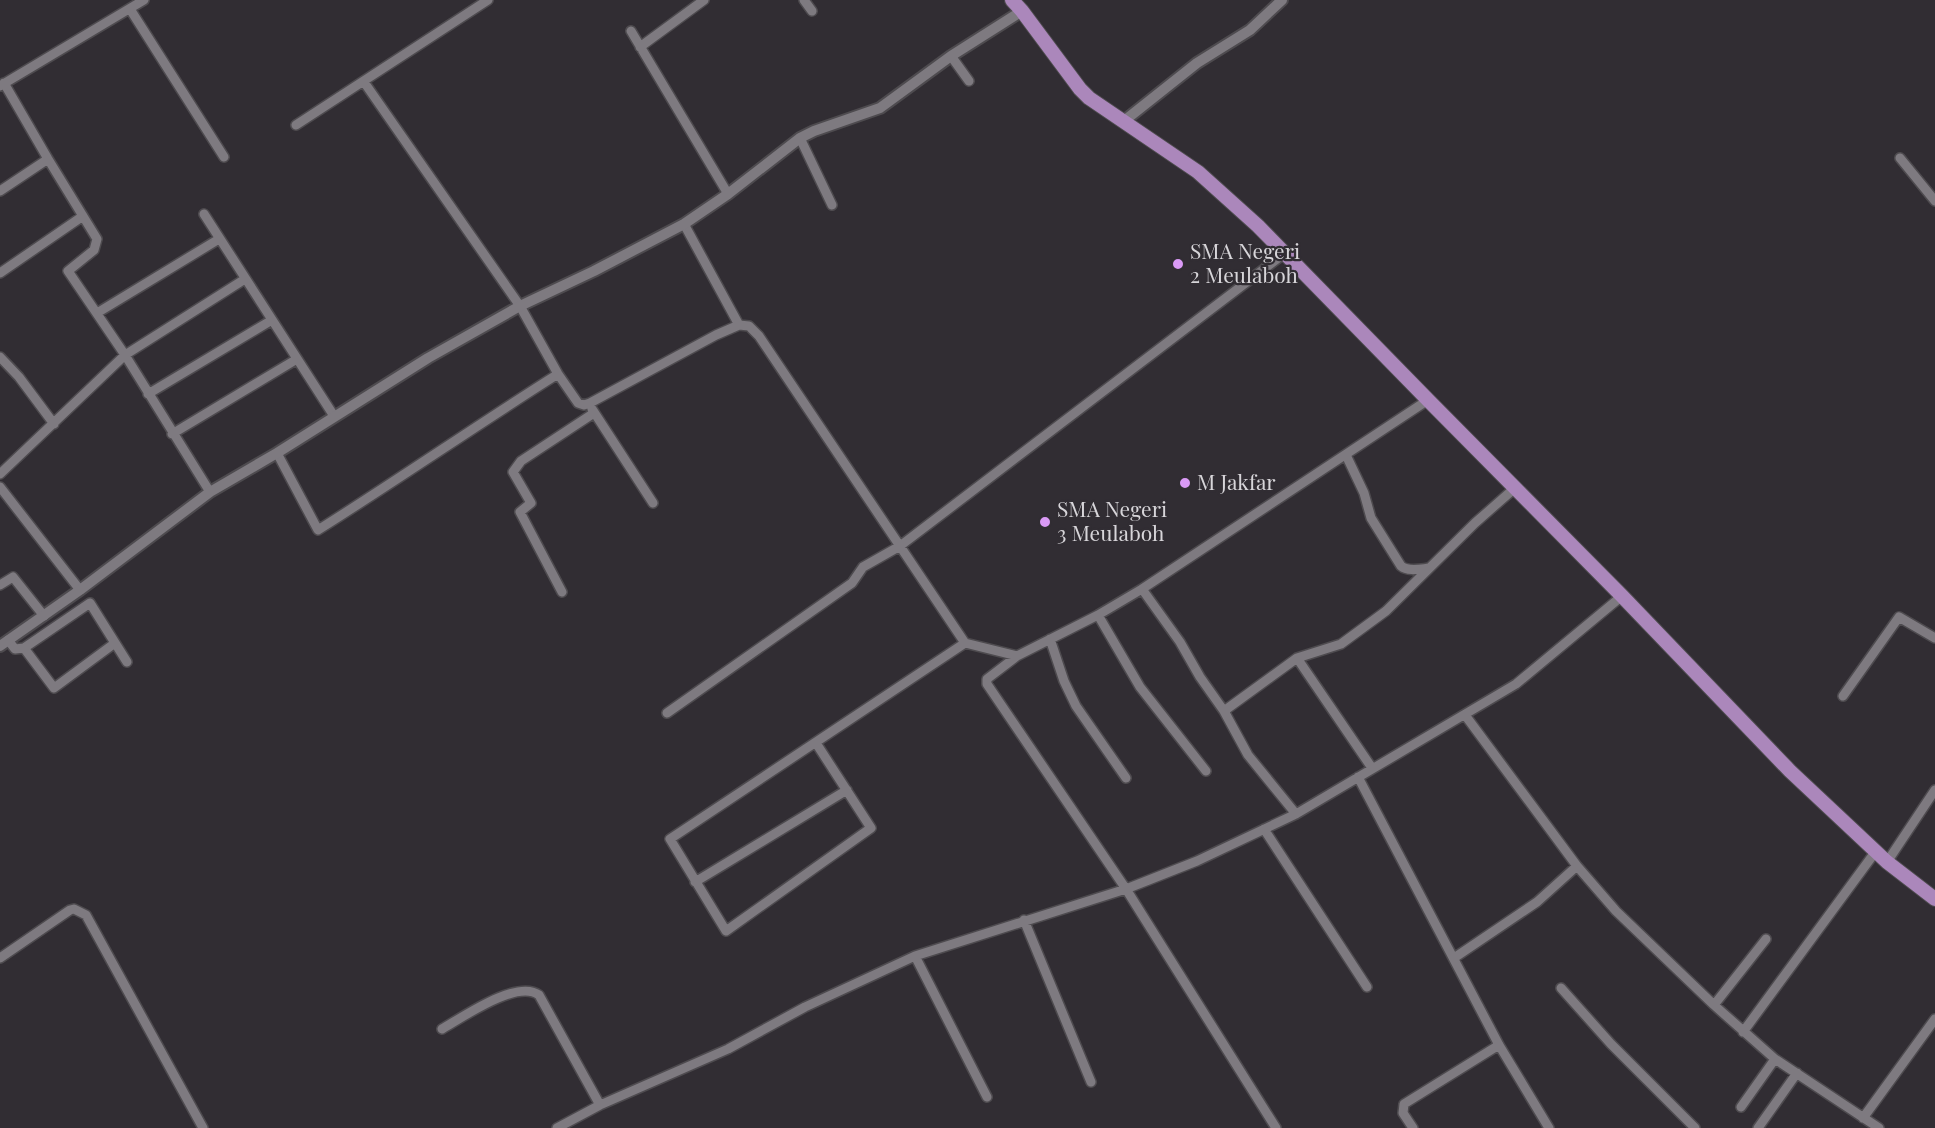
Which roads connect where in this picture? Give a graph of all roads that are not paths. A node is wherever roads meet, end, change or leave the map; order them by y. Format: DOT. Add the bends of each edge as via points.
graph roads {
  1 [pos="144,0"];
  2 [pos="704,0"];
  3 [pos="804,0"];
  4 [pos="1012,0"];
  5 [pos="1282,0"];
  6 [pos="485,1"];
  7 [pos="130,9"];
  8 [pos="812,11"];
  9 [pos="1022,11"];
  10 [pos="631,31"];
  11 [pos="640,47"];
  12 [pos="951,56"];
  13 [pos="969,81"];
  14 [pos="364,82"];
  15 [pos="2,85"];
  16 [pos="1124,121"];
  17 [pos="296,125"];
  18 [pos="800,138"];
  19 [pos="224,157"];
  20 [pos="1900,158"];
  21 [pos="48,159"];
  22 [pos="0,191"];
  23 [pos="728,194"];
  24 [pos="1935,201"];
  25 [pos="832,205"];
  26 [pos="204,213"];
  27 [pos="83,216"];
  28 [pos="684,224"];
  29 [pos="219,239"];
  30 [pos="1285,254"];
  31 [pos="0,273"];
  32 [pos="245,279"];
  33 [pos="520,306"];
  34 [pos="97,313"];
  35 [pos="272,320"];
  36 [pos="739,325"];
  37 [pos="125,355"];
  38 [pos="0,357"];
  39 [pos="297,359"];
  40 [pos="558,374"];
  41 [pos="148,394"];
  42 [pos="1428,400"];
  43 [pos="590,404"];
  44 [pos="594,413"];
  45 [pos="334,416"];
  46 [pos="54,424"];
  47 [pos="172,434"];
  48 [pos="277,453"];
  49 [pos="1346,455"];
  50 [pos="0,474"];
  51 [pos="0,487"];
  52 [pos="1516,487"];
  53 [pos="210,492"];
  54 [pos="653,503"];
  55 [pos="900,546"];
  56 [pos="1429,568"];
  57 [pos="0,585"];
  58 [pos="1142,589"];
  59 [pos="80,590"];
  60 [pos="562,592"];
  61 [pos="1622,596"];
  62 [pos="1098,615"];
  63 [pos="44,616"];
  64 [pos="1935,638"];
  65 [pos="1050,639"];
  66 [pos="4,643"];
  67 [pos="115,643"];
  68 [pos="966,644"];
  69 [pos="24,648"];
  70 [pos="1017,656"];
  71 [pos="1297,658"];
  72 [pos="127,662"];
  73 [pos="1843,696"];
  74 [pos="1224,711"];
  75 [pos="667,714"];
  76 [pos="1465,716"];
  77 [pos="816,743"];
  78 [pos="1372,768"];
  79 [pos="1206,771"];
  80 [pos="1358,777"];
  81 [pos="1126,778"];
  82 [pos="847,790"];
  83 [pos="1935,790"];
  84 [pos="1296,814"];
  85 [pos="1264,829"];
  86 [pos="1876,851"];
  87 [pos="1887,862"];
  88 [pos="1577,866"];
  89 [pos="695,882"];
  90 [pos="1126,889"];
  91 [pos="1935,899"];
  92 [pos="1024,920"];
  93 [pos="1766,939"];
  94 [pos="915,956"];
  95 [pos="0,958"];
  96 [pos="1454,958"];
  97 [pos="1367,987"];
  98 [pos="1561,988"];
  99 [pos="1714,1005"];
  100 [pos="1935,1019"];
  101 [pos="442,1029"];
  102 [pos="1743,1032"];
  103 [pos="1499,1045"];
  104 [pos="1775,1059"];
  105 [pos="1797,1073"];
  106 [pos="1091,1082"];
  107 [pos="987,1097"];
  108 [pos="600,1105"];
  109 [pos="1741,1107"];
  110 [pos="1863,1118"];
  111 [pos="203,1128"];
  112 [pos="557,1128"];
  113 [pos="1276,1128"];
  114 [pos="1413,1128"];
  115 [pos="1549,1128"];
  116 [pos="1695,1128"];
  117 [pos="1758,1128"];
  118 [pos="1879,1128"];
  1 -- 7 [label="street"];
  2 -- 11 [label="street"];
  3 -- 8 [label="street"];
  4 -- 9 [label="main road"];
  5 -- 16 [label="street" via="1250,30 1197,63"];
  6 -- 14 [label="street"];
  7 -- 15 [label="street"];
  7 -- 19 [label="street"];
  9 -- 12 [label="street"];
  9 -- 16 [label="main road" via="1080,89"];
  10 -- 11 [label="street"];
  11 -- 23 [label="street"];
  12 -- 13 [label="street"];
  12 -- 18 [label="street" via="880,108"];
  14 -- 17 [label="street"];
  14 -- 33 [label="street"];
  15 -- 21 [label="street"];
  16 -- 30 [label="main road" via="1198,171"];
  18 -- 23 [label="street"];
  18 -- 25 [label="street"];
  20 -- 24 [label="street"];
  21 -- 22 [label="street"];
  21 -- 27 [label="street"];
  23 -- 28 [label="street"];
  26 -- 29 [label="street"];
  27 -- 31 [label="street"];
  27 -- 34 [label="street" via="97,244 68,271"];
  28 -- 33 [label="street"];
  28 -- 36 [label="street"];
  29 -- 32 [label="street"];
  29 -- 34 [label="street"];
  30 -- 42 [label="main road"];
  30 -- 55 [label="street"];
  32 -- 35 [label="street"];
  32 -- 37 [label="street"];
  33 -- 40 [label="street"];
  33 -- 45 [label="street"];
  34 -- 37 [label="street"];
  35 -- 39 [label="street"];
  35 -- 41 [label="street"];
  36 -- 43 [label="street"];
  36 -- 55 [label="street" via="749,326 759,336"];
  37 -- 41 [label="street"];
  37 -- 46 [label="street"];
  38 -- 46 [label="street"];
  39 -- 45 [label="street"];
  39 -- 47 [label="street"];
  40 -- 43 [label="street" via="578,403"];
  40 -- 48 [label="street" via="318,530"];
  41 -- 47 [label="street"];
  42 -- 49 [label="street"];
  42 -- 52 [label="main road"];
  43 -- 44 [label="street"];
  44 -- 54 [label="street"];
  44 -- 60 [label="street" via="521,461 513,472 531,503 520,512"];
  45 -- 48 [label="street"];
  46 -- 50 [label="street"];
  47 -- 53 [label="street"];
  48 -- 53 [label="street"];
  49 -- 56 [label="street" via="1371,518 1401,566 1414,570"];
  49 -- 58 [label="street"];
  51 -- 59 [label="street"];
  52 -- 56 [label="street"];
  52 -- 61 [label="main road"];
  53 -- 59 [label="street"];
  55 -- 68 [label="street"];
  55 -- 75 [label="street" via="863,567 852,583"];
  56 -- 71 [label="street" via="1386,611 1341,644"];
  57 -- 63 [label="street" via="13,577"];
  58 -- 62 [label="street"];
  58 -- 74 [label="street"];
  59 -- 63 [label="street"];
  61 -- 76 [label="street" via="1516,684"];
  61 -- 86 [label="main road" via="1790,771"];
  62 -- 65 [label="street"];
  62 -- 79 [label="street" via="1140,687"];
  63 -- 66 [label="street"];
  64 -- 73 [label="street" via="1899,616"];
  65 -- 70 [label="street"];
  65 -- 81 [label="street" via="1076,706"];
  66 -- 69 [label="street" via="15,649"];
  67 -- 69 [label="street" via="54,688"];
  67 -- 69 [label="street" via="90,603"];
  67 -- 72 [label="street"];
  68 -- 70 [label="street"];
  68 -- 77 [label="street"];
  70 -- 90 [label="street" via="987,679 987,684"];
  71 -- 74 [label="street"];
  71 -- 78 [label="street"];
  74 -- 84 [label="street" via="1248,755"];
  76 -- 78 [label="street"];
  76 -- 88 [label="street"];
  77 -- 82 [label="street"];
  77 -- 89 [label="street" via="670,839"];
  78 -- 80 [label="street"];
  80 -- 84 [label="street"];
  80 -- 96 [label="street"];
  82 -- 89 [label="street"];
  82 -- 89 [label="street" via="871,828 726,931"];
  83 -- 87 [label="street"];
  84 -- 85 [label="street"];
  85 -- 90 [label="street"];
  85 -- 97 [label="street"];
  86 -- 87 [label="main road"];
  86 -- 102 [label="street"];
  87 -- 91 [label="main road"];
  88 -- 96 [label="street" via="1537,902"];
  88 -- 99 [label="street" via="1616,911"];
  90 -- 92 [label="street"];
  90 -- 113 [label="street"];
  92 -- 94 [label="street"];
  92 -- 106 [label="street"];
  93 -- 99 [label="street"];
  94 -- 107 [label="street"];
  94 -- 108 [label="street" via="805,1007 728,1049"];
  95 -- 111 [label="street" via="70,910 86,915"];
  96 -- 103 [label="street"];
  98 -- 116 [label="street"];
  99 -- 102 [label="street"];
  100 -- 110 [label="street"];
  101 -- 108 [label="street" via="503,996 535,992"];
  102 -- 104 [label="street"];
  103 -- 114 [label="street" via="1404,1104 1403,1113"];
  103 -- 115 [label="street"];
  104 -- 105 [label="street"];
  104 -- 109 [label="street"];
  105 -- 110 [label="street"];
  105 -- 117 [label="street"];
  108 -- 112 [label="street"];
  110 -- 118 [label="street"];
}
